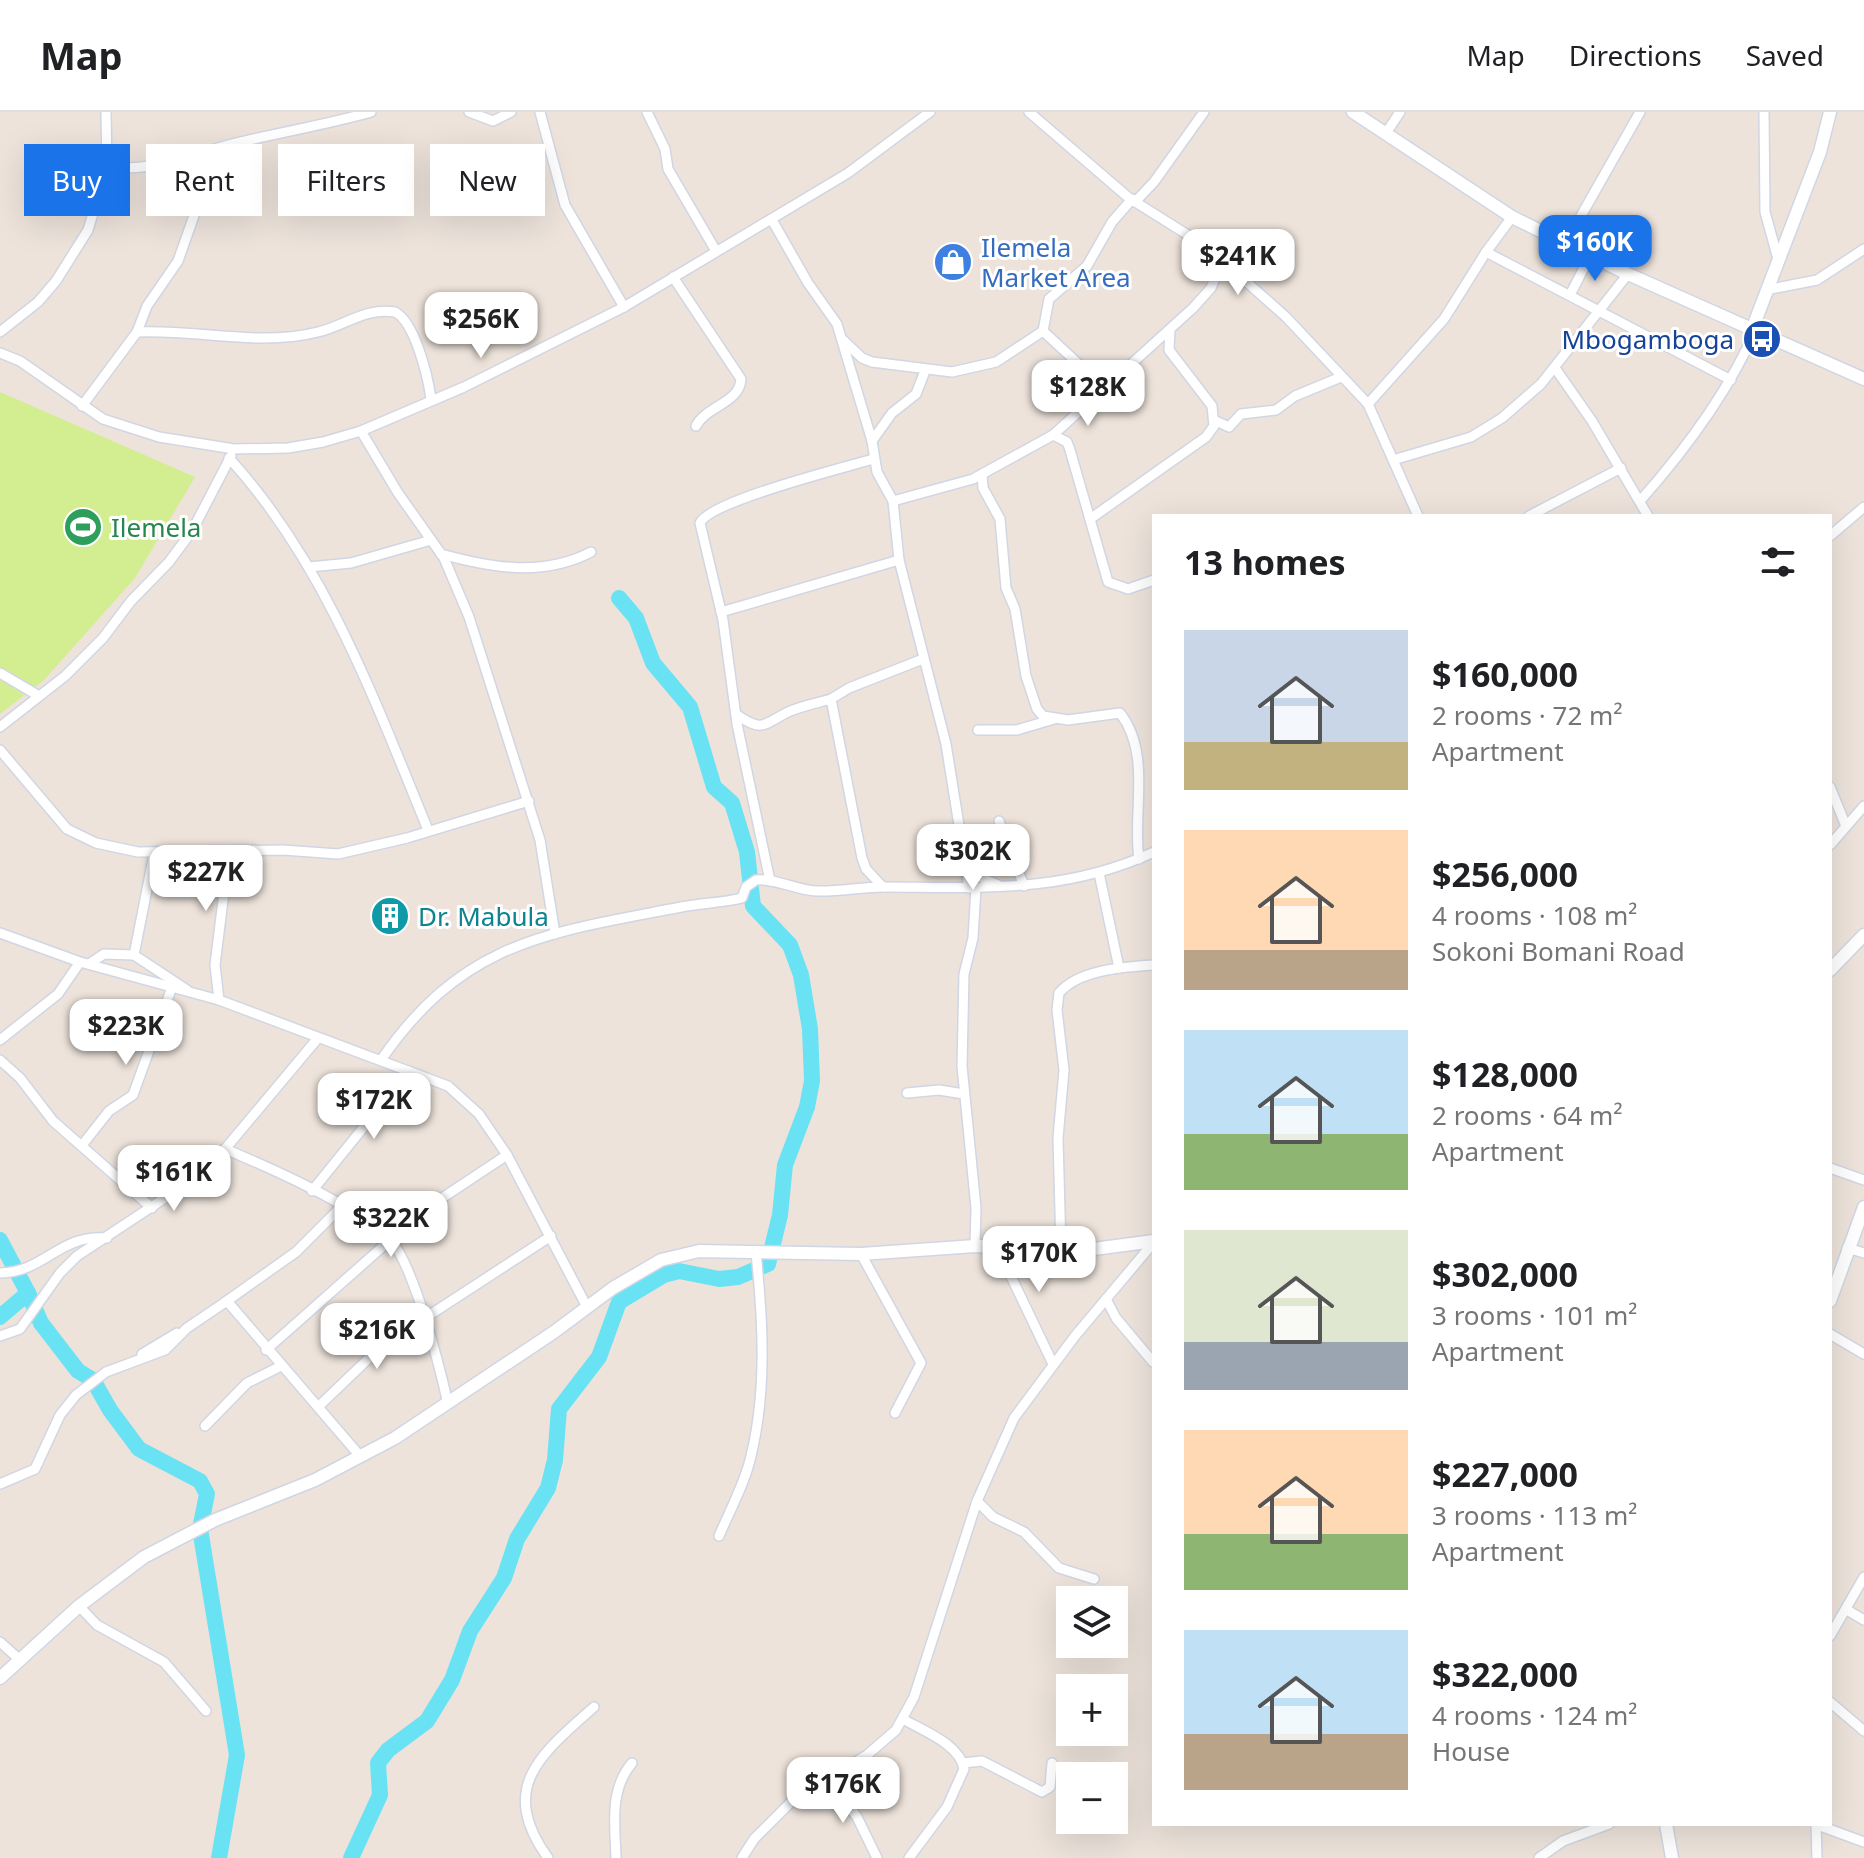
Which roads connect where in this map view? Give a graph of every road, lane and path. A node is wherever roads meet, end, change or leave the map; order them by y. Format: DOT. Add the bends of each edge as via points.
graph roads {
  1 [pos="106,112"];
  2 [pos="371,112"];
  3 [pos="469,112"];
  4 [pos="511,112"];
  5 [pos="540,112"];
  6 [pos="647,112"];
  7 [pos="1029,112"];
  8 [pos="1204,112"];
  9 [pos="1353,112"];
  10 [pos="1400,112"];
  11 [pos="1640,112"];
  12 [pos="1764,112"];
  13 [pos="1830,112"];
  14 [pos="928,113"];
  15 [pos="1386,133"];
  16 [pos="107,144"];
  17 [pos="232,144"];
  18 [pos="1133,201"];
  19 [pos="92,216"];
  20 [pos="195,216"];
  21 [pos="1512,217"];
  22 [pos="772,220"];
  23 [pos="1565,244"];
  24 [pos="1864,249"];
  25 [pos="716,251"];
  26 [pos="1486,252"];
  27 [pos="1590,256"];
  28 [pos="1778,259"];
  29 [pos="1218,271"];
  30 [pos="1628,274"];
  31 [pos="673,277"];
  32 [pos="1766,290"];
  33 [pos="1570,295"];
  34 [pos="624,307"];
  35 [pos="1600,312"];
  36 [pos="1754,328"];
  37 [pos="1170,330"];
  38 [pos="1043,331"];
  39 [pos="0,332"];
  40 [pos="137,332"];
  41 [pos="842,338"];
  42 [pos="0,353"];
  43 [pos="1555,368"];
  44 [pos="925,371"];
  45 [pos="1341,377"];
  46 [pos="1864,379"];
  47 [pos="1731,380"];
  48 [pos="1096,396"];
  49 [pos="431,399"];
  50 [pos="1368,404"];
  51 [pos="82,406"];
  52 [pos="1216,421"];
  53 [pos="1068,425"];
  54 [pos="696,426"];
  55 [pos="361,431"];
  56 [pos="1053,435"];
  57 [pos="872,441"];
  58 [pos="1070,450"];
  59 [pos="232,454"];
  60 [pos="873,459"];
  61 [pos="1393,460"];
  62 [pos="1621,468"];
  63 [pos="982,474"];
  64 [pos="893,501"];
  65 [pos="1640,501"];
  66 [pos="1864,507"];
  67 [pos="1417,514"];
  68 [pos="1533,514"];
  69 [pos="1647,514"];
  70 [pos="1090,519"];
  71 [pos="1832,534"];
  72 [pos="431,540"];
  73 [pos="591,552"];
  74 [pos="441,554"];
  75 [pos="899,560"];
  76 [pos="309,567"];
  77 [pos="325,568"];
  78 [pos="316,581"];
  79 [pos="1152,581"];
  80 [pos="721,612"];
  81 [pos="923,659"];
  82 [pos="0,673"];
  83 [pos="39,696"];
  84 [pos="831,699"];
  85 [pos="737,715"];
  86 [pos="1054,719"];
  87 [pos="0,727"];
  88 [pos="978,730"];
  89 [pos="0,750"];
  90 [pos="1832,792"];
  91 [pos="529,801"];
  92 [pos="1864,806"];
  93 [pos="999,821"];
  94 [pos="1846,826"];
  95 [pos="428,830"];
  96 [pos="1832,843"];
  97 [pos="254,850"];
  98 [pos="1152,853"];
  99 [pos="154,854"];
  100 [pos="1139,859"];
  101 [pos="963,864"];
  102 [pos="1099,873"];
  103 [pos="770,881"];
  104 [pos="1024,886"];
  105 [pos="883,887"];
  106 [pos="1002,887"];
  107 [pos="972,888"];
  108 [pos="0,933"];
  109 [pos="555,934"];
  110 [pos="1864,935"];
  111 [pos="134,955"];
  112 [pos="84,963"];
  113 [pos="1152,965"];
  114 [pos="1119,968"];
  115 [pos="1832,968"];
  116 [pos="172,987"];
  117 [pos="189,993"];
  118 [pos="219,1000"];
  119 [pos="318,1038"];
  120 [pos="0,1040"];
  121 [pos="0,1060"];
  122 [pos="381,1060"];
  123 [pos="409,1071"];
  124 [pos="907,1093"];
  125 [pos="964,1094"];
  126 [pos="83,1144"];
  127 [pos="225,1149"];
  128 [pos="507,1155"];
  129 [pos="1832,1169"];
  130 [pos="1864,1180"];
  131 [pos="312,1191"];
  132 [pos="341,1207"];
  133 [pos="1864,1207"];
  134 [pos="152,1208"];
  135 [pos="551,1236"];
  136 [pos="107,1238"];
  137 [pos="389,1238"];
  138 [pos="1152,1242"];
  139 [pos="1152,1244"];
  140 [pos="975,1246"];
  141 [pos="990,1246"];
  142 [pos="1061,1248"];
  143 [pos="1847,1248"];
  144 [pos="756,1253"];
  145 [pos="1864,1253"];
  146 [pos="861,1254"];
  147 [pos="0,1273"];
  148 [pos="1832,1295"];
  149 [pos="1106,1299"];
  150 [pos="227,1301"];
  151 [pos="587,1307"];
  152 [pos="426,1320"];
  153 [pos="1832,1335"];
  154 [pos="0,1336"];
  155 [pos="266,1350"];
  156 [pos="1864,1354"];
  157 [pos="1152,1361"];
  158 [pos="1053,1364"];
  159 [pos="281,1366"];
  160 [pos="448,1404"];
  161 [pos="318,1407"];
  162 [pos="895,1413"];
  163 [pos="205,1426"];
  164 [pos="360,1456"];
  165 [pos="0,1484"];
  166 [pos="977,1501"];
  167 [pos="719,1536"];
  168 [pos="1864,1577"];
  169 [pos="1094,1579"];
  170 [pos="79,1606"];
  171 [pos="1847,1610"];
  172 [pos="1864,1620"];
  173 [pos="1832,1633"];
  174 [pos="0,1642"];
  175 [pos="19,1659"];
  176 [pos="0,1678"];
  177 [pos="1832,1704"];
  178 [pos="594,1707"];
  179 [pos="206,1711"];
  180 [pos="903,1719"];
  181 [pos="1864,1731"];
  182 [pos="632,1763"];
  183 [pos="963,1763"];
  184 [pos="1052,1763"];
  185 [pos="829,1781"];
  186 [pos="1604,1826"];
  187 [pos="1666,1826"];
  188 [pos="1815,1826"];
  189 [pos="1820,1826"];
  190 [pos="1864,1842"];
  191 [pos="548,1858"];
  192 [pos="616,1858"];
  193 [pos="742,1858"];
  194 [pos="877,1858"];
  195 [pos="909,1858"];
  196 [pos="1539,1858"];
  197 [pos="1672,1858"];
  198 [pos="1817,1858"];
  1 -- 16 [label="street"];
  2 -- 17 [label="street"];
  3 -- 4 [label="street" via="493,121"];
  5 -- 34 [label="street" via="565,205"];
  6 -- 25 [label="street" via="665,149 668,169"];
  7 -- 18 [label="street"];
  8 -- 18 [label="street" via="1154,182"];
  9 -- 15 [label="street"];
  10 -- 15 [label="street"];
  11 -- 23 [label="street"];
  12 -- 28 [label="street" via="1765,212"];
  13 -- 28 [label="street"];
  14 -- 22 [label="street" via="870,158"];
  15 -- 21 [label="street"];
  18 -- 29 [label="street" via="1188,235"];
  18 -- 38 [label="street" via="1112,222 1087,266 1049,299"];
  19 -- 39 [label="street" via="70,260 38,302"];
  20 -- 40 [label="street" via="178,261 147,306"];
  21 -- 23 [label="street"];
  21 -- 26 [label="street"];
  22 -- 25 [label="street"];
  22 -- 41 [label="street"];
  23 -- 27 [label="street"];
  24 -- 32 [label="street" via="1817,280"];
  25 -- 31 [label="street"];
  26 -- 33 [label="street"];
  26 -- 50 [label="street" via="1444,319"];
  27 -- 30 [label="street"];
  27 -- 33 [label="street"];
  28 -- 32 [label="street"];
  29 -- 37 [label="street" via="1211,288"];
  29 -- 45 [label="street" via="1242,278"];
  30 -- 35 [label="street"];
  30 -- 36 [label="street"];
  31 -- 34 [label="street"];
  31 -- 54 [label="street" via="741,379 734,395 704,413"];
  32 -- 36 [label="street"];
  33 -- 35 [label="street"];
  34 -- 49 [label="street"];
  35 -- 43 [label="street"];
  35 -- 47 [label="street"];
  36 -- 46 [label="street"];
  36 -- 47 [label="street"];
  37 -- 48 [label="street"];
  37 -- 52 [label="street" via="1169,350 1212,406"];
  38 -- 44 [label="street" via="996,362"];
  38 -- 48 [label="street" via="1085,370"];
  40 -- 49 [label="street" via="289,337 368,312 395,312 406,322 421,354"];
  40 -- 51 [label="street"];
  41 -- 44 [label="street" via="872,362"];
  41 -- 57 [label="street"];
  42 -- 51 [label="street" via="20,361"];
  43 -- 61 [label="street" via="1485,430"];
  43 -- 62 [label="street"];
  44 -- 57 [label="street" via="916,394 892,413"];
  45 -- 50 [label="street"];
  45 -- 52 [label="street" via="1276,410 1241,414 1229,427"];
  47 -- 65 [label="street"];
  48 -- 53 [label="street"];
  49 -- 55 [label="street"];
  50 -- 61 [label="street"];
  51 -- 59 [label="street" via="112,422"];
  52 -- 70 [label="street" via="1206,437"];
  53 -- 56 [label="street"];
  53 -- 58 [label="street"];
  55 -- 59 [label="street"];
  55 -- 72 [label="street"];
  56 -- 58 [label="street" via="1067,442"];
  56 -- 63 [label="street"];
  57 -- 60 [label="street"];
  58 -- 70 [label="street"];
  59 -- 76 [label="street"];
  59 -- 83 [label="street" via="192,531 169,562 103,638"];
  60 -- 64 [label="street"];
  60 -- 80 [label="street" via="741,498 705,515 700,523"];
  61 -- 67 [label="street"];
  62 -- 65 [label="street"];
  62 -- 68 [label="street"];
  63 -- 64 [label="street"];
  63 -- 86 [label="street" via="983,488 1000,519 1006,588 1031,695 1043,716"];
  64 -- 75 [label="street"];
  65 -- 69 [label="street"];
  66 -- 71 [label="street"];
  70 -- 79 [label="street" via="1108,582 1128,589"];
  72 -- 74 [label="street"];
  72 -- 77 [label="street"];
  73 -- 74 [label="street" via="559,567 530,569"];
  74 -- 91 [label="street" via="469,617"];
  75 -- 80 [label="street"];
  75 -- 81 [label="street"];
  76 -- 77 [label="street"];
  76 -- 78 [label="street"];
  77 -- 78 [label="street"];
  78 -- 95 [label="street" via="385,722"];
  80 -- 85 [label="street"];
  81 -- 84 [label="street"];
  81 -- 101 [label="street" via="946,744"];
  82 -- 83 [label="street"];
  83 -- 87 [label="street"];
  84 -- 85 [label="street" via="786,712 768,725 757,726"];
  84 -- 105 [label="street" via="862,858"];
  85 -- 103 [label="street"];
  86 -- 88 [label="street" via="1017,730"];
  86 -- 100 [label="street" via="1122,715 1139,775"];
  89 -- 99 [label="street" via="59,822 77,836"];
  90 -- 94 [label="street"];
  91 -- 95 [label="street"];
  91 -- 109 [label="street"];
  92 -- 94 [label="street"];
  93 -- 104 [label="street"];
  94 -- 96 [label="street"];
  95 -- 97 [label="street" via="338,854"];
  97 -- 99 [label="street"];
  97 -- 118 [label="street" via="235,865 225,884 215,965"];
  98 -- 100 [label="street"];
  99 -- 111 [label="street"];
  100 -- 102 [label="street"];
  101 -- 106 [label="street"];
  101 -- 107 [label="street"];
  102 -- 104 [label="street"];
  102 -- 114 [label="street"];
  103 -- 105 [label="street" via="816,891"];
  103 -- 109 [label="street" via="750,882 742,898 726,902"];
  104 -- 106 [label="street"];
  105 -- 107 [label="street"];
  106 -- 107 [label="street"];
  107 -- 125 [label="street" via="973,938 964,974"];
  108 -- 112 [label="street"];
  109 -- 122 [label="street" via="497,953 436,993"];
  110 -- 115 [label="street"];
  111 -- 112 [label="street" via="104,954"];
  111 -- 117 [label="street"];
  112 -- 116 [label="street"];
  112 -- 120 [label="street" via="58,994"];
  113 -- 114 [label="street"];
  114 -- 142 [label="street" via="1069,984 1057,1002 1064,1070 1058,1138"];
  116 -- 117 [label="street"];
  116 -- 126 [label="street" via="133,1095 109,1111"];
  117 -- 118 [label="street"];
  118 -- 119 [label="street"];
  119 -- 122 [label="street"];
  119 -- 127 [label="street"];
  121 -- 126 [label="street" via="53,1121"];
  122 -- 123 [label="street"];
  123 -- 128 [label="street" via="448,1086"];
  123 -- 131 [label="street"];
  124 -- 125 [label="street"];
  125 -- 140 [label="street"];
  126 -- 134 [label="street"];
  127 -- 131 [label="street"];
  127 -- 134 [label="street"];
  128 -- 135 [label="street"];
  128 -- 137 [label="street"];
  129 -- 130 [label="street"];
  131 -- 132 [label="street"];
  132 -- 137 [label="street"];
  132 -- 150 [label="street" via="296,1252"];
  133 -- 143 [label="street"];
  134 -- 136 [label="street"];
  135 -- 151 [label="street"];
  135 -- 152 [label="street"];
  136 -- 147 [label="street" via="82,1237 16,1273"];
  136 -- 154 [label="street" via="60,1273 20,1329"];
  137 -- 152 [label="street"];
  137 -- 155 [label="street"];
  138 -- 142 [label="street"];
  139 -- 149 [label="street"];
  140 -- 141 [label="street"];
  140 -- 146 [label="street"];
  141 -- 142 [label="street"];
  141 -- 158 [label="street" via="1013,1279"];
  143 -- 145 [label="street"];
  143 -- 148 [label="street"];
  144 -- 146 [label="street"];
  144 -- 151 [label="street" via="679,1254 640,1270"];
  144 -- 167 [label="street" via="763,1336 760,1410 751,1459"];
  146 -- 162 [label="street" via="921,1363"];
  149 -- 157 [label="street"];
  149 -- 158 [label="street"];
  150 -- 155 [label="street"];
  150 -- 165 [label="street" via="106,1372 66,1406 35,1469"];
  151 -- 160 [label="street"];
  152 -- 160 [label="street"];
  152 -- 161 [label="street" via="391,1337"];
  153 -- 156 [label="street"];
  155 -- 159 [label="street"];
  158 -- 166 [label="street" via="1014,1418"];
  159 -- 161 [label="street"];
  159 -- 163 [label="street" via="247,1383"];
  160 -- 164 [label="street"];
  161 -- 164 [label="street"];
  164 -- 170 [label="street" via="144,1557"];
  166 -- 169 [label="street" via="993,1517 1024,1532 1059,1568"];
  166 -- 180 [label="street"];
  168 -- 171 [label="street"];
  170 -- 175 [label="street"];
  170 -- 179 [label="street" via="97,1625 164,1662"];
  171 -- 172 [label="street"];
  171 -- 173 [label="street"];
  174 -- 175 [label="street"];
  175 -- 176 [label="street"];
  177 -- 181 [label="street"];
  178 -- 191 [label="street" via="536,1763 524,1789 533,1832"];
  180 -- 183 [label="street" via="940,1740"];
  180 -- 185 [label="street" via="884,1742"];
  182 -- 192 [label="street" via="619,1782"];
  183 -- 184 [label="street" via="982,1761 1042,1792 1050,1787"];
  183 -- 195 [label="street" via="947,1807"];
  185 -- 193 [label="street" via="794,1799"];
  185 -- 194 [label="street" via="857,1817"];
  186 -- 196 [label="street" via="1563,1841"];
  187 -- 197 [label="street"];
  188 -- 198 [label="street"];
  189 -- 190 [label="street"];
}
